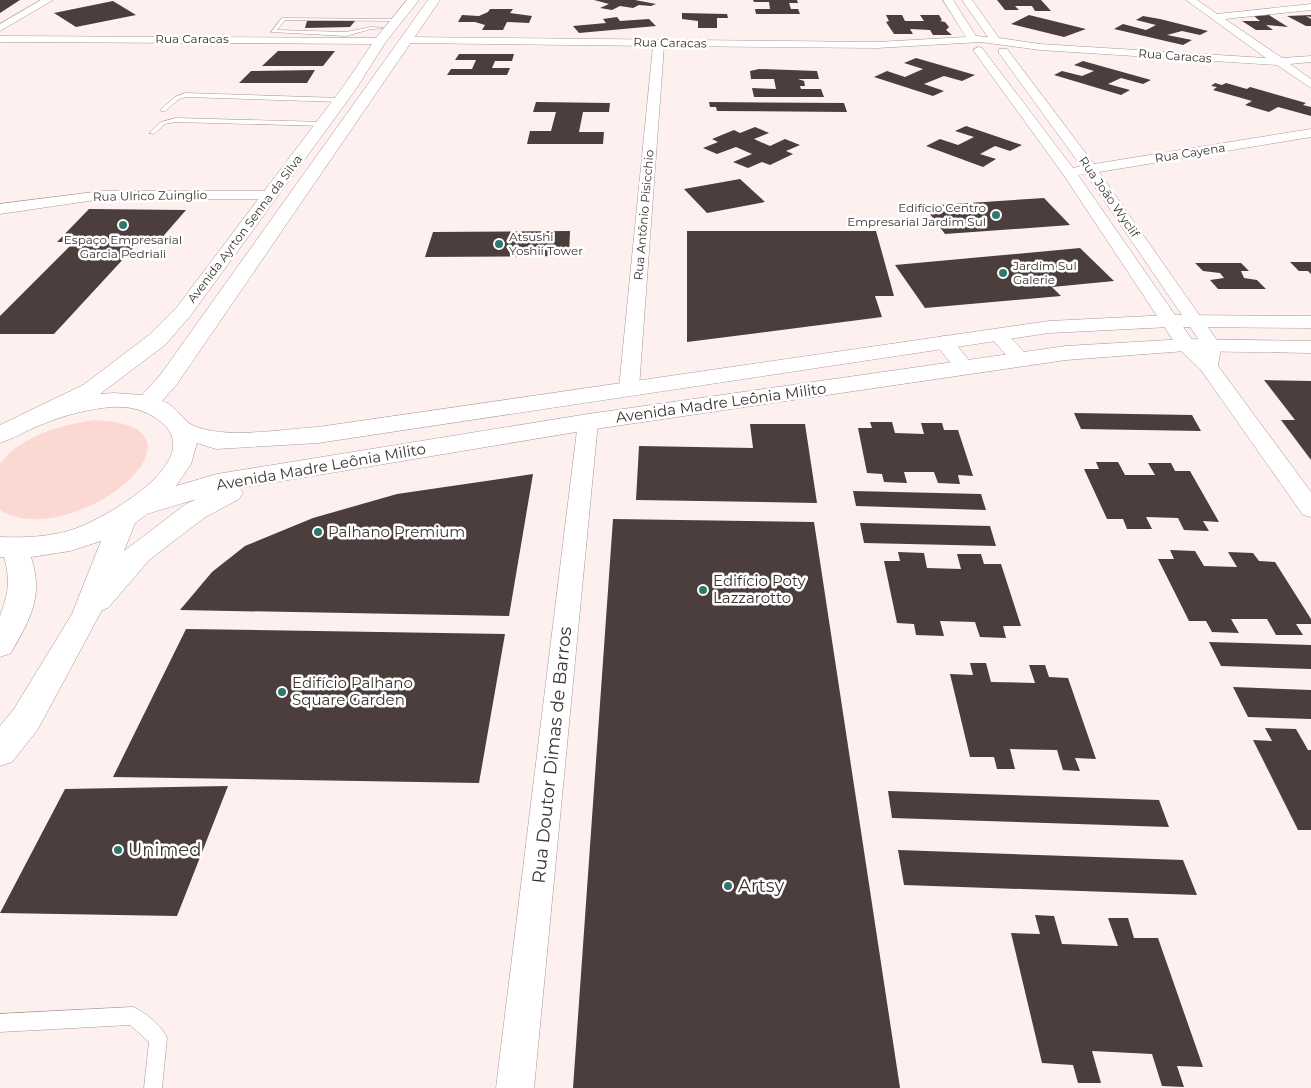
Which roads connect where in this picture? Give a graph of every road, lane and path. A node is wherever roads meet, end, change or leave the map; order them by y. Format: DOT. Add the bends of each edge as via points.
graph roads {
  1 [pos="48,0"];
  2 [pos="413,0"];
  3 [pos="434,0"];
  4 [pos="948,0"];
  5 [pos="967,0"];
  6 [pos="1192,0"];
  7 [pos="1311,7"];
  8 [pos="1215,17"];
  9 [pos="389,30"];
  10 [pos="1,34"];
  11 [pos="406,40"];
  12 [pos="659,43"];
  13 [pos="974,45"];
  14 [pos="1001,46"];
  15 [pos="1311,59"];
  16 [pos="1280,62"];
  17 [pos="1311,84"];
  18 [pos="341,100"];
  19 [pos="163,110"];
  20 [pos="324,124"];
  21 [pos="152,133"];
  22 [pos="1311,134"];
  23 [pos="1090,169"];
  24 [pos="1069,172"];
  25 [pos="271,196"];
  26 [pos="0,209"];
  27 [pos="1170,321"];
  28 [pos="1196,322"];
  29 [pos="1311,322"];
  30 [pos="998,335"];
  31 [pos="944,342"];
  32 [pos="1186,345"];
  33 [pos="1311,347"];
  34 [pos="1210,356"];
  35 [pos="1020,360"];
  36 [pos="964,368"];
  37 [pos="629,388"];
  38 [pos="147,404"];
  39 [pos="38,416"];
  40 [pos="588,422"];
  41 [pos="182,430"];
  42 [pos="0,434"];
  43 [pos="263,476"];
  44 [pos="1311,508"];
  45 [pos="130,513"];
  46 [pos="8,548"];
  47 [pos="85,617"];
  48 [pos="0,644"];
  49 [pos="0,751"];
  50 [pos="0,1023"];
  51 [pos="152,1088"];
  52 [pos="515,1088"];
  1 -- 10 [label="street"];
  2 -- 9 [label="main road, Avenida Ayrton Senna da Silva"];
  3 -- 11 [label="main road, Avenida Ayrton Senna da Silva"];
  4 -- 13 [label="street, Rua João Wyclif"];
  5 -- 14 [label="street, Rua João Wyclif"];
  6 -- 8 [label="street"];
  7 -- 8 [label="street"];
  8 -- 16 [label="street"];
  9 -- 9 [label="lane" via="290,19 284,19 273,32 346,34 371,28"];
  9 -- 10 [label="street, Rua Caracas"];
  9 -- 18 [label="main road, Avenida Ayrton Senna da Silva"];
  11 -- 12 [label="street, Rua Caracas"];
  11 -- 38 [label="main road, Avenida Ayrton Senna da Silva" via="169,379"];
  12 -- 13 [label="street, Rua Caracas"];
  12 -- 37 [label="street, Rua Antônio Pisicchio"];
  13 -- 14 [label="street, Rua Caracas"];
  13 -- 24 [label="street, Rua João Wyclif"];
  14 -- 16 [label="street, Rua Caracas"];
  14 -- 23 [label="street, Rua João Wyclif"];
  15 -- 16 [label="street, Rua Caracas"];
  16 -- 17 [label="street"];
  18 -- 19 [label="lane" via="185,96 177,98"];
  18 -- 20 [label="main road, Avenida Ayrton Senna da Silva"];
  20 -- 21 [label="lane" via="176,120 163,123"];
  20 -- 25 [label="main road, Avenida Ayrton Senna da Silva"];
  22 -- 23 [label="street, Rua Cayena"];
  23 -- 24 [label="street, Rua Cayena"];
  23 -- 28 [label="street, Rua João Wyclif"];
  24 -- 27 [label="street, Rua João Wyclif"];
  25 -- 26 [label="street, Rua Ulrico Zuinglio" via="102,194"];
  25 -- 39 [label="main road, Avenida Ayrton Senna da Silva" via="184,311 157,340 91,390"];
  27 -- 28 [label="main road, Avenida Madre Leônia Milito"];
  27 -- 30 [label="main road, Avenida Madre Leônia Milito" via="1049,327"];
  27 -- 32 [label="street, Rua João Wyclif"];
  28 -- 29 [label="main road, Avenida Madre Leônia Milito"];
  28 -- 34 [label="street, Rua João Wyclif"];
  30 -- 31 [label="main road, Avenida Madre Leônia Milito"];
  30 -- 35 [label="street"];
  31 -- 36 [label="street"];
  31 -- 37 [label="main road, Avenida Madre Leônia Milito"];
  32 -- 34 [label="main road, Avenida Madre Leônia Milito"];
  32 -- 35 [label="main road, Avenida Madre Leônia Milito" via="1066,353"];
  33 -- 34 [label="main road, Avenida Madre Leônia Milito"];
  34 -- 44 [label="street, Rua João Wyclif"];
  35 -- 36 [label="main road, Avenida Madre Leônia Milito"];
  36 -- 40 [label="main road, Avenida Madre Leônia Milito"];
  37 -- 41 [label="main road, Avenida Madre Leônia Milito" via="318,435 216,441"];
  38 -- 39 [label="main road" via="123,400 96,401"];
  38 -- 41 [label="main road" via="169,414"];
  39 -- 42 [label="main road"];
  40 -- 43 [label="main road, Avenida Madre Leônia Milito"];
  40 -- 52 [label="street, Rua Doutor Dimas de Barros"];
  41 -- 45 [label="main road" via="185,447 178,467 162,488"];
  43 -- 45 [label="main road, Avenida Madre Leônia Milito" via="217,483"];
  43 -- 47 [label="main road" via="195,511 139,553"];
  45 -- 46 [label="main road" via="89,534 51,545"];
  45 -- 47 [label="main road"];
  46 -- 48 [label="main road" via="23,573 24,593 17,616"];
  47 -- 49 [label="main road" via="26,719"];
  50 -- 51 [label="lane" via="132,1016 158,1038"];
}
